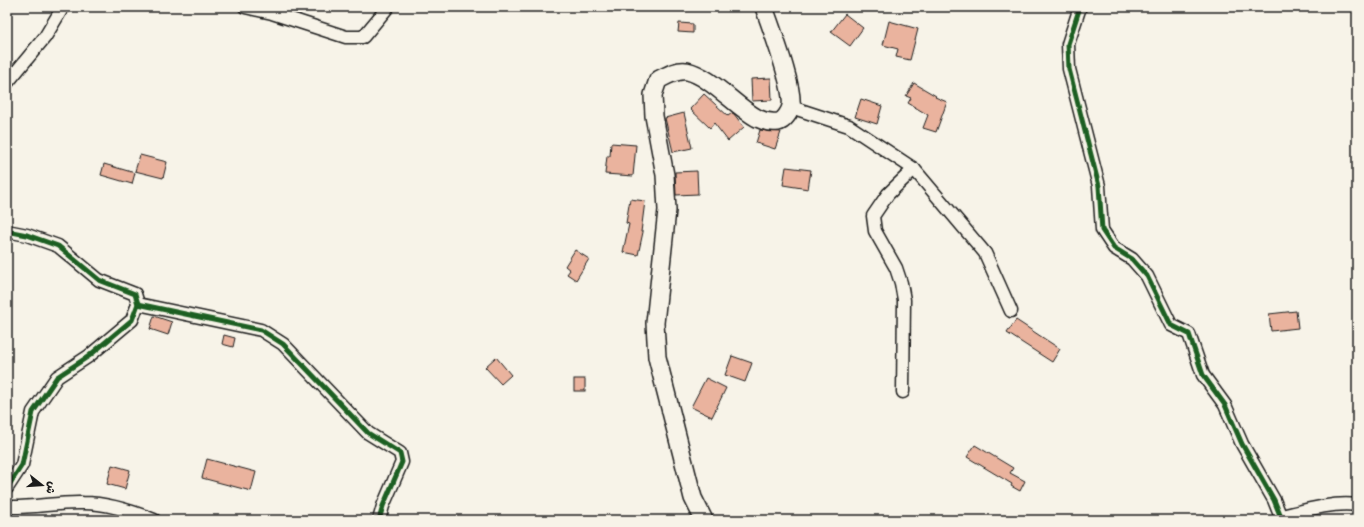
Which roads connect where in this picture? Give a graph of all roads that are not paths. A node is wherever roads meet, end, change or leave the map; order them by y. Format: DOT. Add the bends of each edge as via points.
graph roads {
  1 [pos="63,7"];
  2 [pos="245,7"];
  3 [pos="388,7"];
  4 [pos="764,7"];
  5 [pos="1080,7"];
  6 [pos="7,83"];
  7 [pos="791,106"];
  8 [pos="914,169"];
  9 [pos="7,231"];
  10 [pos="138,304"];
  11 [pos="1011,311"];
  12 [pos="903,392"];
  13 [pos="7,488"];
  14 [pos="1357,505"];
  15 [pos="7,507"];
  16 [pos="1282,518"];
  17 [pos="154,520"];
  18 [pos="379,520"];
  19 [pos="704,520"];
  1 -- 6 [label="street" via="45,37"];
  2 -- 3 [label="street" via="279,15 346,37 363,37"];
  4 -- 7 [label="main road" via="788,82"];
  5 -- 16 [label="street" via="1068,44 1069,69 1099,186 1102,230 1114,248 1132,259 1147,276 1171,325 1189,334 1203,375 1225,405 1242,444"];
  7 -- 8 [label="street" via="849,126"];
  7 -- 19 [label="main road" via="780,121 772,122 758,118 699,76 685,70 671,73 658,80 653,95 654,116 665,175 667,210 655,323 657,357 693,498"];
  8 -- 11 [label="street" via="985,254"];
  8 -- 12 [label="street" via="888,194 873,216 875,231 896,268 904,300"];
  9 -- 10 [label="street" via="28,235 58,246 99,280 135,294"];
  10 -- 13 [label="street" via="132,320 90,356 57,377 33,412 22,465"];
  10 -- 18 [label="street" via="260,330 283,344 368,433 400,453 402,462"];
  14 -- 16 [label="street" via="1308,509"];
  15 -- 17 [label="street" via="83,503 107,505"];
}
